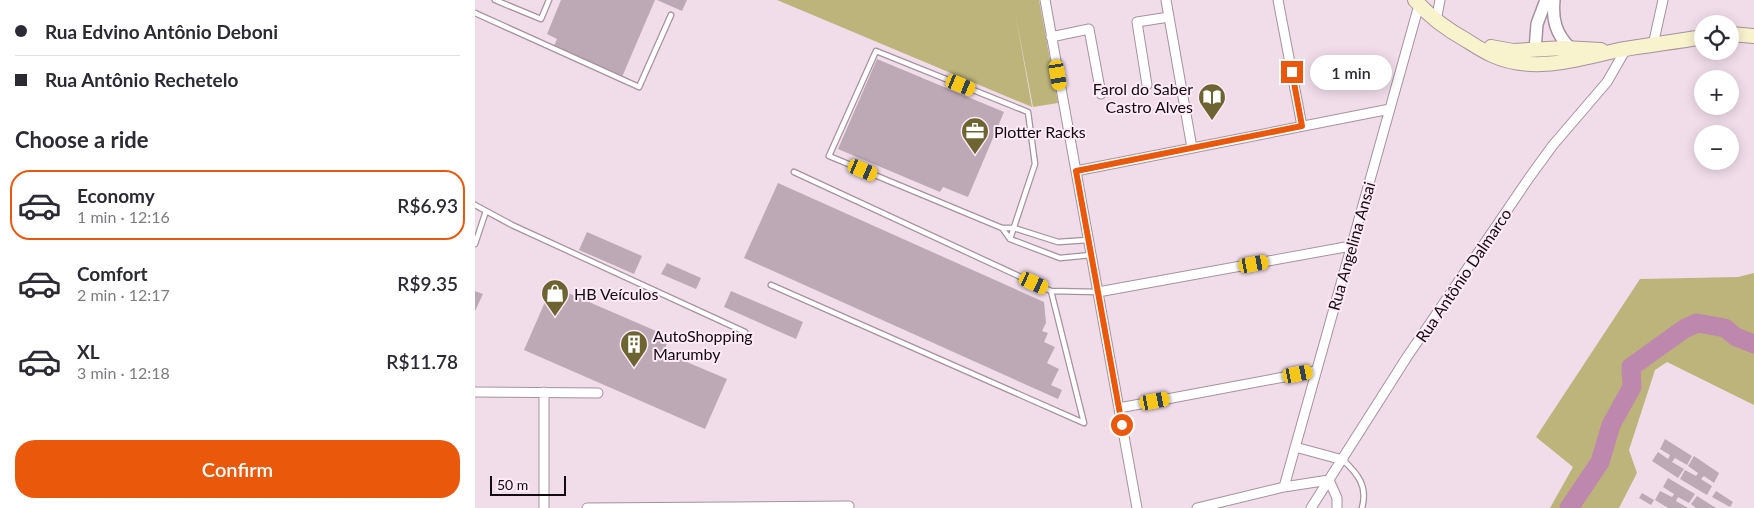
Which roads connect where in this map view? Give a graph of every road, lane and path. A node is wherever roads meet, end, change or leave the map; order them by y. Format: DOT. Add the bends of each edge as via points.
graph roads {
  1 [pos="495,0"];
  2 [pos="549,0"];
  3 [pos="1045,0"];
  4 [pos="1166,0"];
  5 [pos="1278,0"];
  6 [pos="1440,0"];
  7 [pos="1546,0"];
  8 [pos="1554,0"];
  9 [pos="1663,0"];
  10 [pos="1417,2"];
  11 [pos="475,13"];
  12 [pos="671,15"];
  13 [pos="1169,17"];
  14 [pos="1436,21"];
  15 [pos="1739,35"];
  16 [pos="1051,36"];
  17 [pos="1754,36"];
  18 [pos="1694,38"];
  19 [pos="1466,40"];
  20 [pos="1653,45"];
  21 [pos="1570,48"];
  22 [pos="1535,50"];
  23 [pos="1623,50"];
  24 [pos="1562,63"];
  25 [pos="1147,84"];
  26 [pos="1101,94"];
  27 [pos="1390,109"];
  28 [pos="1302,126"];
  29 [pos="1192,148"];
  30 [pos="1076,171"];
  31 [pos="794,172"];
  32 [pos="475,205"];
  33 [pos="486,211"];
  34 [pos="1002,228"];
  35 [pos="1014,228"];
  36 [pos="1010,238"];
  37 [pos="1088,240"];
  38 [pos="475,244"];
  39 [pos="1351,246"];
  40 [pos="1091,255"];
  41 [pos="771,285"];
  42 [pos="1051,291"];
  43 [pos="1098,292"];
  44 [pos="745,332"];
  45 [pos="1316,371"];
  46 [pos="475,392"];
  47 [pos="544,392"];
  48 [pos="598,393"];
  49 [pos="1119,408"];
  50 [pos="1295,447"];
  51 [pos="1343,460"];
  52 [pos="1329,480"];
  53 [pos="1284,486"];
  54 [pos="849,507"];
  55 [pos="544,508"];
  56 [pos="587,508"];
  57 [pos="1137,508"];
  58 [pos="1197,508"];
  59 [pos="1311,508"];
  60 [pos="1337,508"];
  61 [pos="1363,508"];
  1 -- 2 [label="lane" via="541,18"];
  3 -- 16 [label="street"];
  4 -- 13 [label="street"];
  5 -- 28 [label="street"];
  6 -- 14 [label="street"];
  7 -- 22 [label="street" via="1537,24"];
  8 -- 21 [label="street" via="1554,24"];
  9 -- 20 [label="street"];
  10 -- 14 [label="main road"];
  10 -- 27 [label="street, Rua Angelina Ansai"];
  11 -- 12 [label="lane" via="639,87"];
  13 -- 25 [label="street" via="1137,22"];
  13 -- 29 [label="street"];
  14 -- 19 [label="main road"];
  15 -- 17 [label="main road"];
  16 -- 26 [label="street" via="1089,29"];
  16 -- 30 [label="street"];
  18 -- 20 [label="main road"];
  19 -- 22 [label="main road" via="1504,50"];
  19 -- 24 [label="main road" via="1492,55 1519,63"];
  20 -- 23 [label="main road"];
  21 -- 22 [label="main road"];
  21 -- 23 [label="main road"];
  22 -- 24 [label="main road"];
  23 -- 24 [label="main road"];
  23 -- 51 [label="street, Rua Antônio Dalmarco" via="1607,82 1529,178 1407,357"];
  27 -- 28 [label="street"];
  27 -- 39 [label="street, Rua Angelina Ansai"];
  28 -- 29 [label="street"];
  29 -- 30 [label="street"];
  30 -- 37 [label="street"];
  31 -- 42 [label="lane"];
  32 -- 33 [label="lane"];
  33 -- 38 [label="lane"];
  33 -- 44 [label="lane"];
  34 -- 35 [label="lane"];
  34 -- 35 [label="lane" via="829,156 876,52 1028,112 1035,164"];
  34 -- 36 [label="lane"];
  35 -- 36 [label="lane"];
  35 -- 37 [label="lane" via="1058,242"];
  36 -- 40 [label="lane" via="1060,258"];
  37 -- 40 [label="street"];
  39 -- 43 [label="street"];
  39 -- 45 [label="street, Rua Angelina Ansai"];
  40 -- 43 [label="street"];
  41 -- 42 [label="lane" via="1084,422"];
  42 -- 43 [label="lane"];
  43 -- 49 [label="street"];
  45 -- 49 [label="street"];
  45 -- 50 [label="street, Rua Angelina Ansai"];
  46 -- 47 [label="street"];
  47 -- 48 [label="street"];
  47 -- 55 [label="street"];
  49 -- 57 [label="street"];
  50 -- 51 [label="street"];
  50 -- 53 [label="street, Rua Angelina Ansai"];
  51 -- 52 [label="street, Rua Antônio Dalmarco"];
  51 -- 61 [label="lane" via="1362,482 1366,496"];
  52 -- 53 [label="street"];
  52 -- 59 [label="street, Rua Antônio Dalmarco"];
  52 -- 60 [label="street" via="1337,498"];
  53 -- 58 [label="street"];
  54 -- 56 [label="street"];
}
